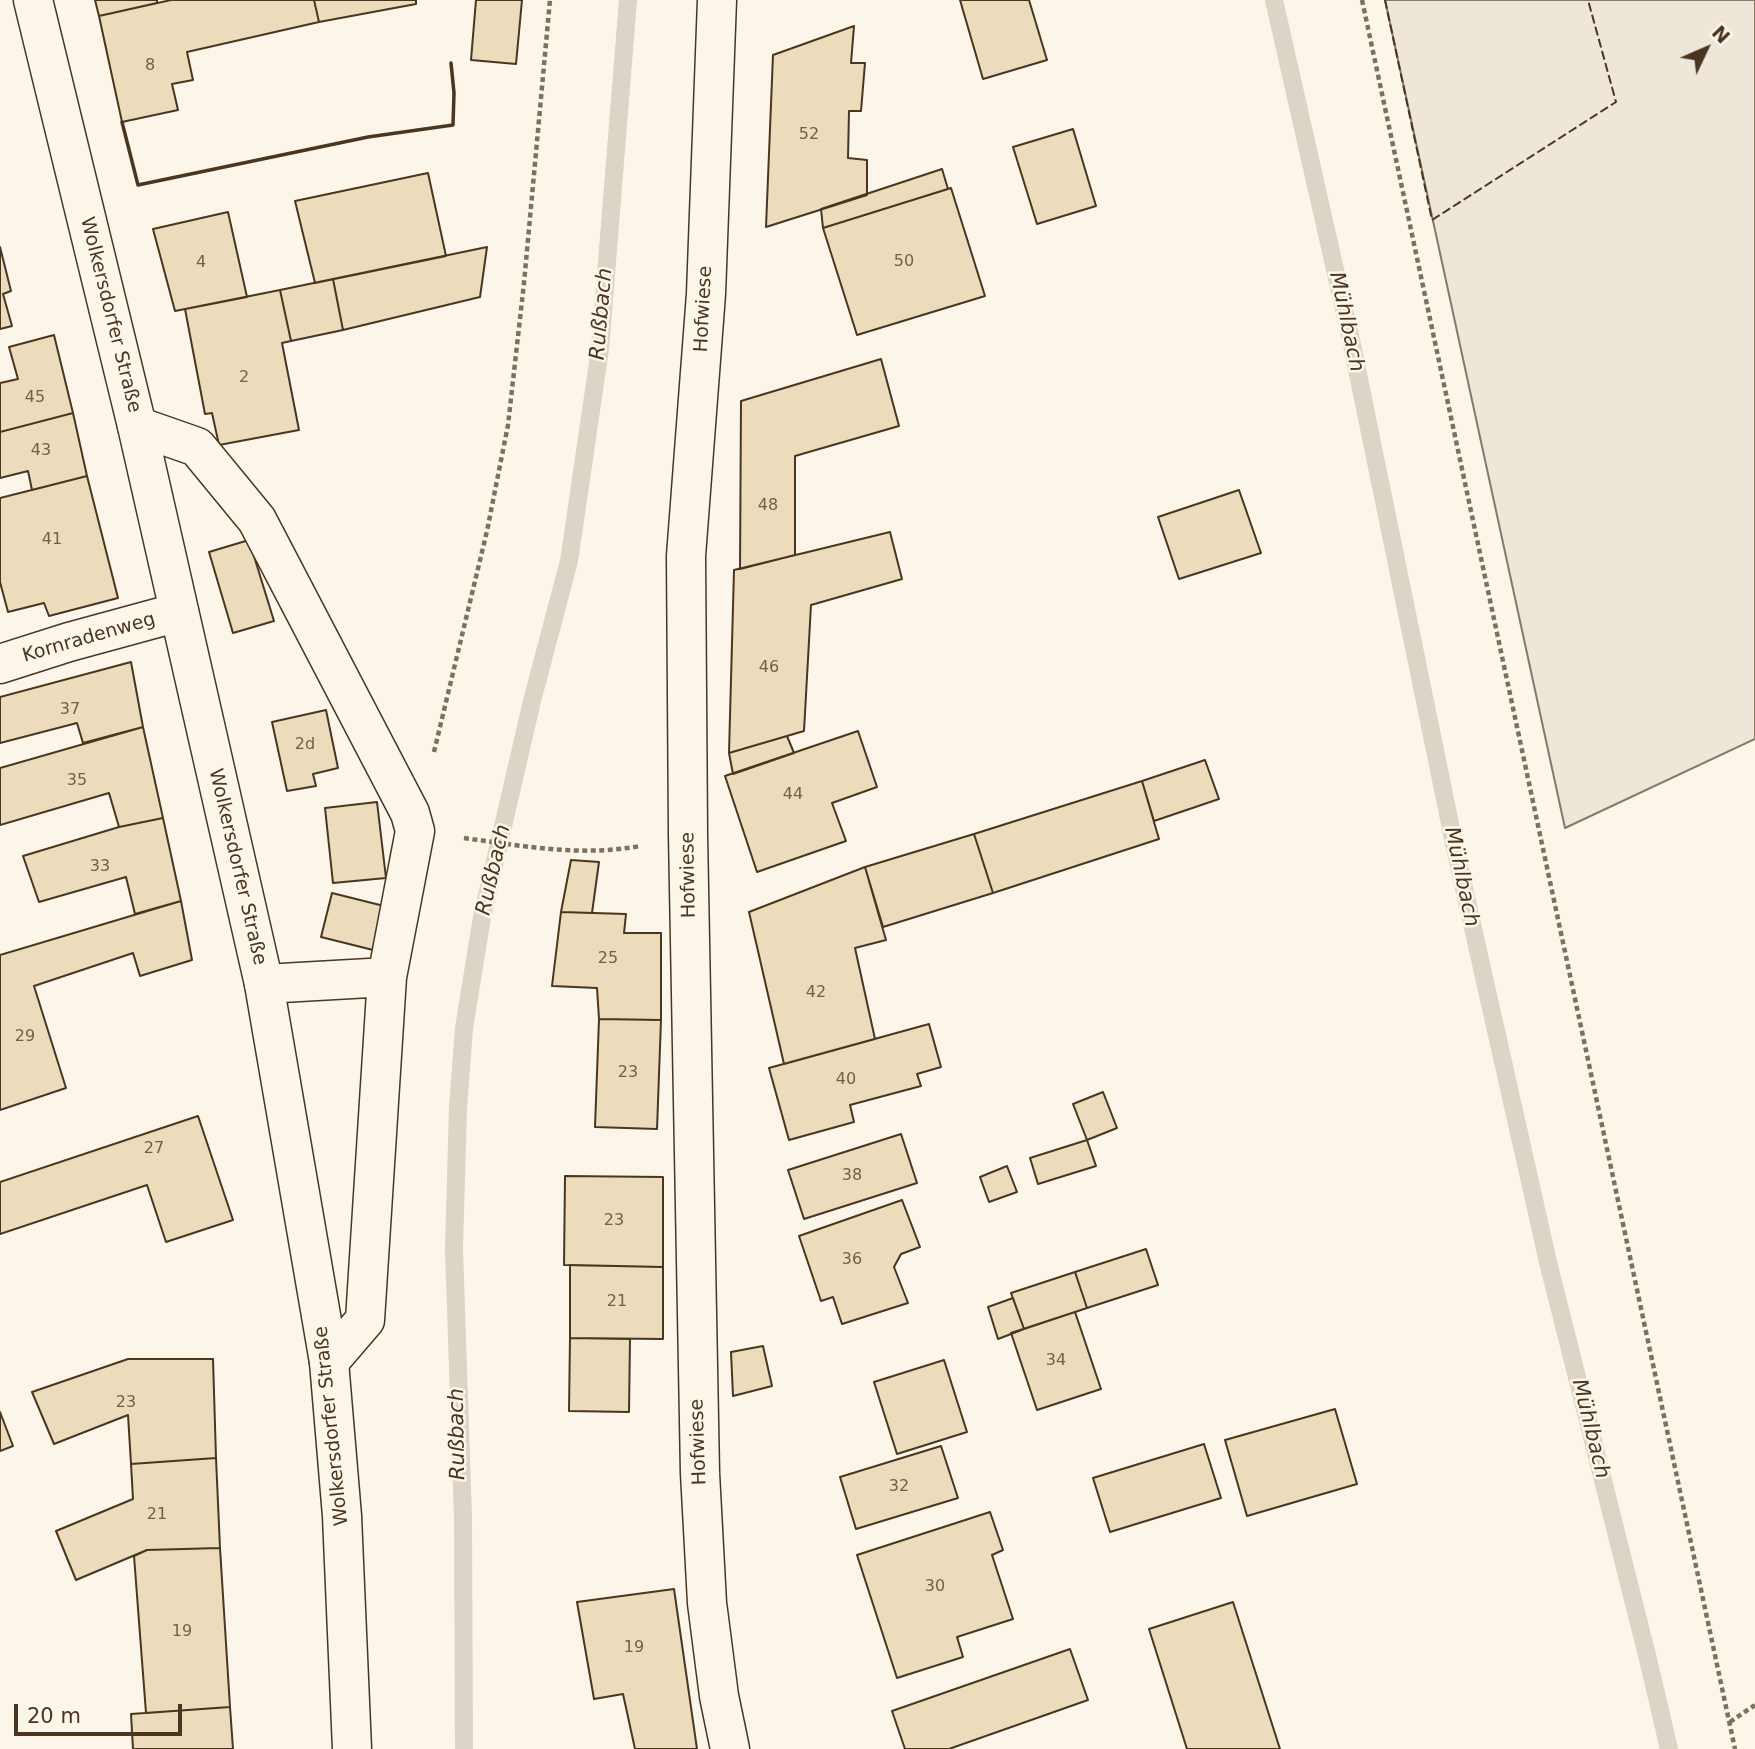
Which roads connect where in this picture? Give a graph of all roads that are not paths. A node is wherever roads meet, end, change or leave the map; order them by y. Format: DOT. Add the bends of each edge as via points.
graph roads {
  1 [pos="33,0"];
  2 [pos="717,0"];
  3 [pos="137,426"];
  4 [pos="179,612"];
  5 [pos="0,664"];
  6 [pos="387,977"];
  7 [pos="264,984"];
  8 [pos="329,1362"];
  9 [pos="352,1749"];
  10 [pos="730,1749"];
  1 -- 3 [label="street, Wolkersdorfer Straße"];
  2 -- 10 [label="street, Hofwiese" via="706,294 686,556 688,834 699,1473 707,1603"];
  3 -- 4 [label="street, Wolkersdorfer Straße"];
  3 -- 6 [label="street" via="197,447 257,520 410,813 415,831"];
  4 -- 5 [label="street, Kornradenweg"];
  4 -- 7 [label="street, Wolkersdorfer Straße"];
  6 -- 7 [label="street"];
  6 -- 8 [label="street" via="365,1320"];
  7 -- 8 [label="street, Wolkersdorfer Straße"];
  8 -- 9 [label="street, Wolkersdorfer Straße" via="342,1516"];
}
